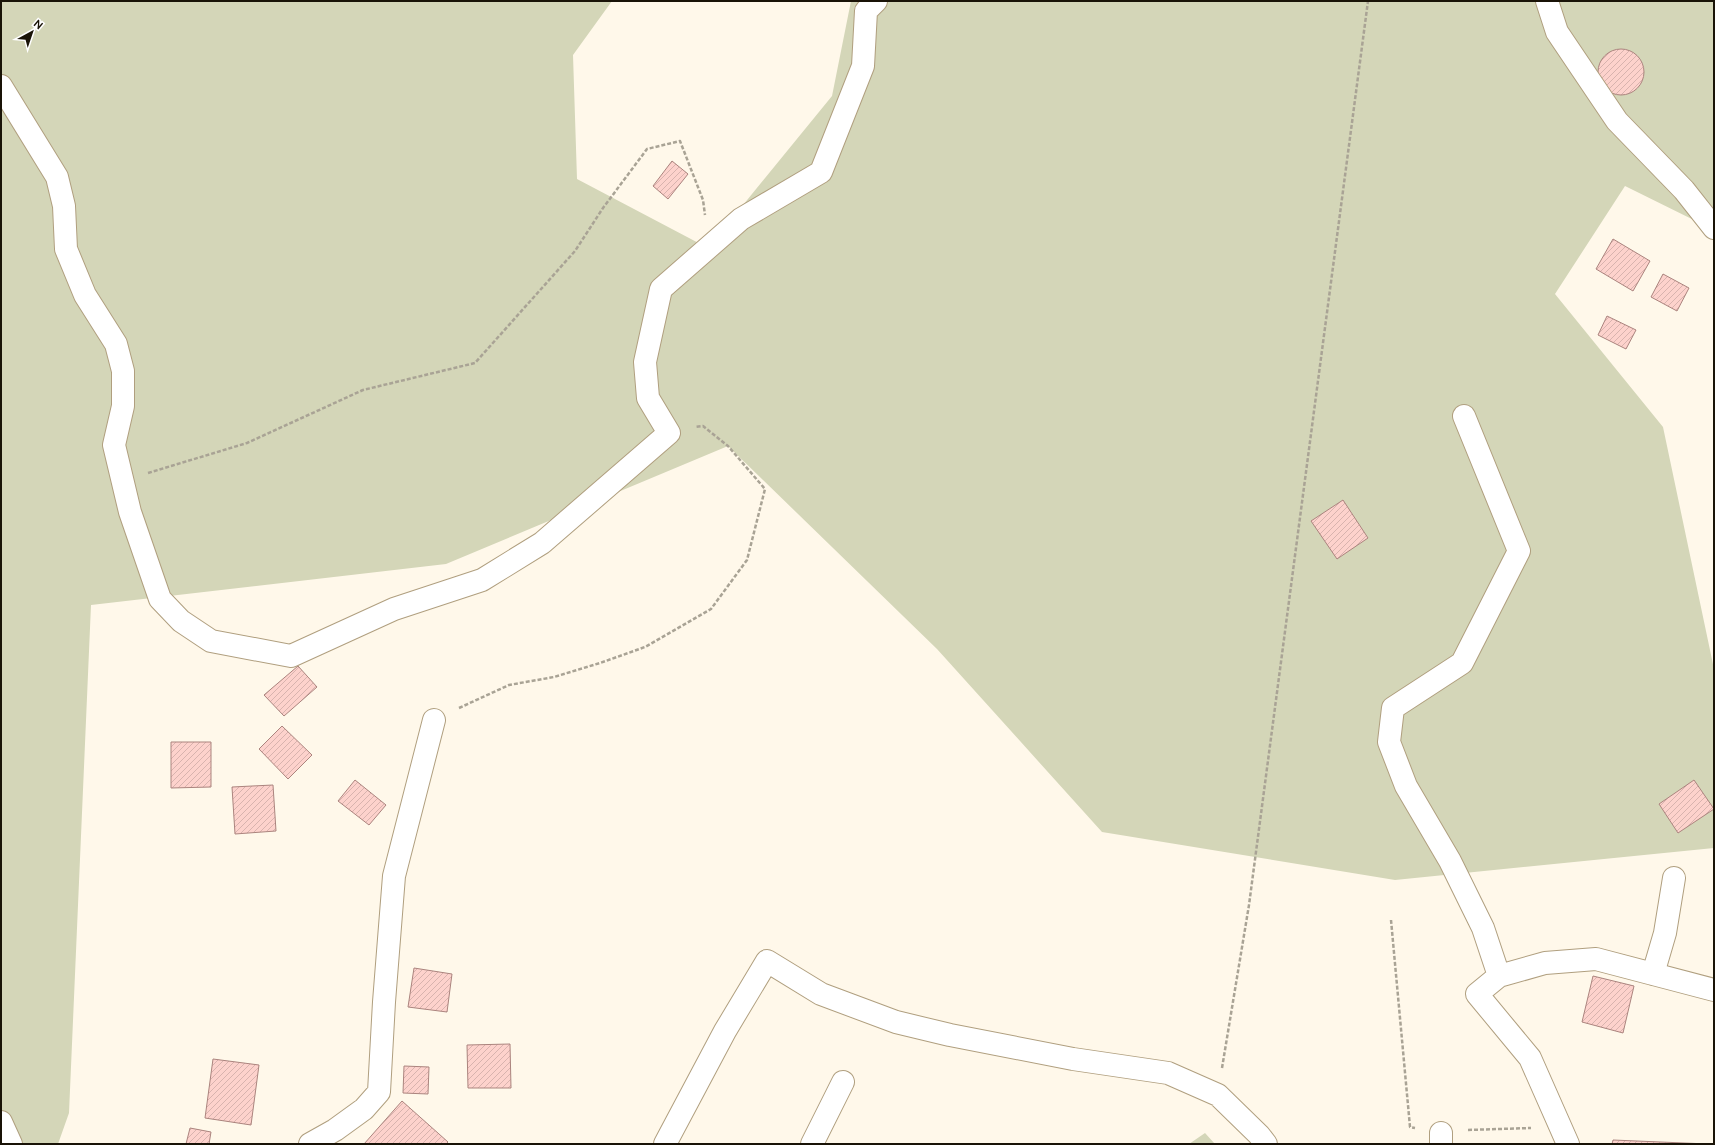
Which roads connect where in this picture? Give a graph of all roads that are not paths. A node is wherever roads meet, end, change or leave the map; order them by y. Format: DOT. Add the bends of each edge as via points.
graph roads {
  1 [pos="876,1"];
  2 [pos="1547,1"];
  3 [pos="1,86"];
  4 [pos="1714,228"];
  5 [pos="1464,416"];
  6 [pos="434,720"];
  7 [pos="1674,878"];
  8 [pos="1653,974"];
  9 [pos="1499,976"];
  10 [pos="1714,990"];
  11 [pos="843,1082"];
  12 [pos="1,1122"];
  13 [pos="1565,1136"];
  14 [pos="11,1144"];
  15 [pos="310,1144"];
  16 [pos="665,1144"];
  17 [pos="812,1144"];
  18 [pos="1266,1144"];
  1 -- 3 [label="street" via="866,11 863,66 821,172 741,219 661,289 645,362 648,398 669,433 542,543 482,580 394,609 291,656 211,641 181,621 160,599 130,512 114,444 123,399 123,371 116,344 85,296 66,249 64,206 57,177"];
  2 -- 4 [label="street" via="1557,32 1617,121 1684,190"];
  5 -- 9 [label="street" via="1519,551 1462,663 1393,708 1388,742 1406,786 1450,861 1483,928"];
  6 -- 15 [label="street" via="394,876 378,1092 364,1109"];
  7 -- 8 [label="street" via="1665,933"];
  8 -- 9 [label="street" via="1596,959 1545,963"];
  8 -- 10 [label="street"];
  9 -- 13 [label="street" via="1477,994 1530,1058"];
  11 -- 17 [label="street"];
  12 -- 14 [label="street"];
  16 -- 18 [label="street" via="725,1031 767,961 821,994 896,1022 1059,1056 1168,1073 1219,1096"];
}
